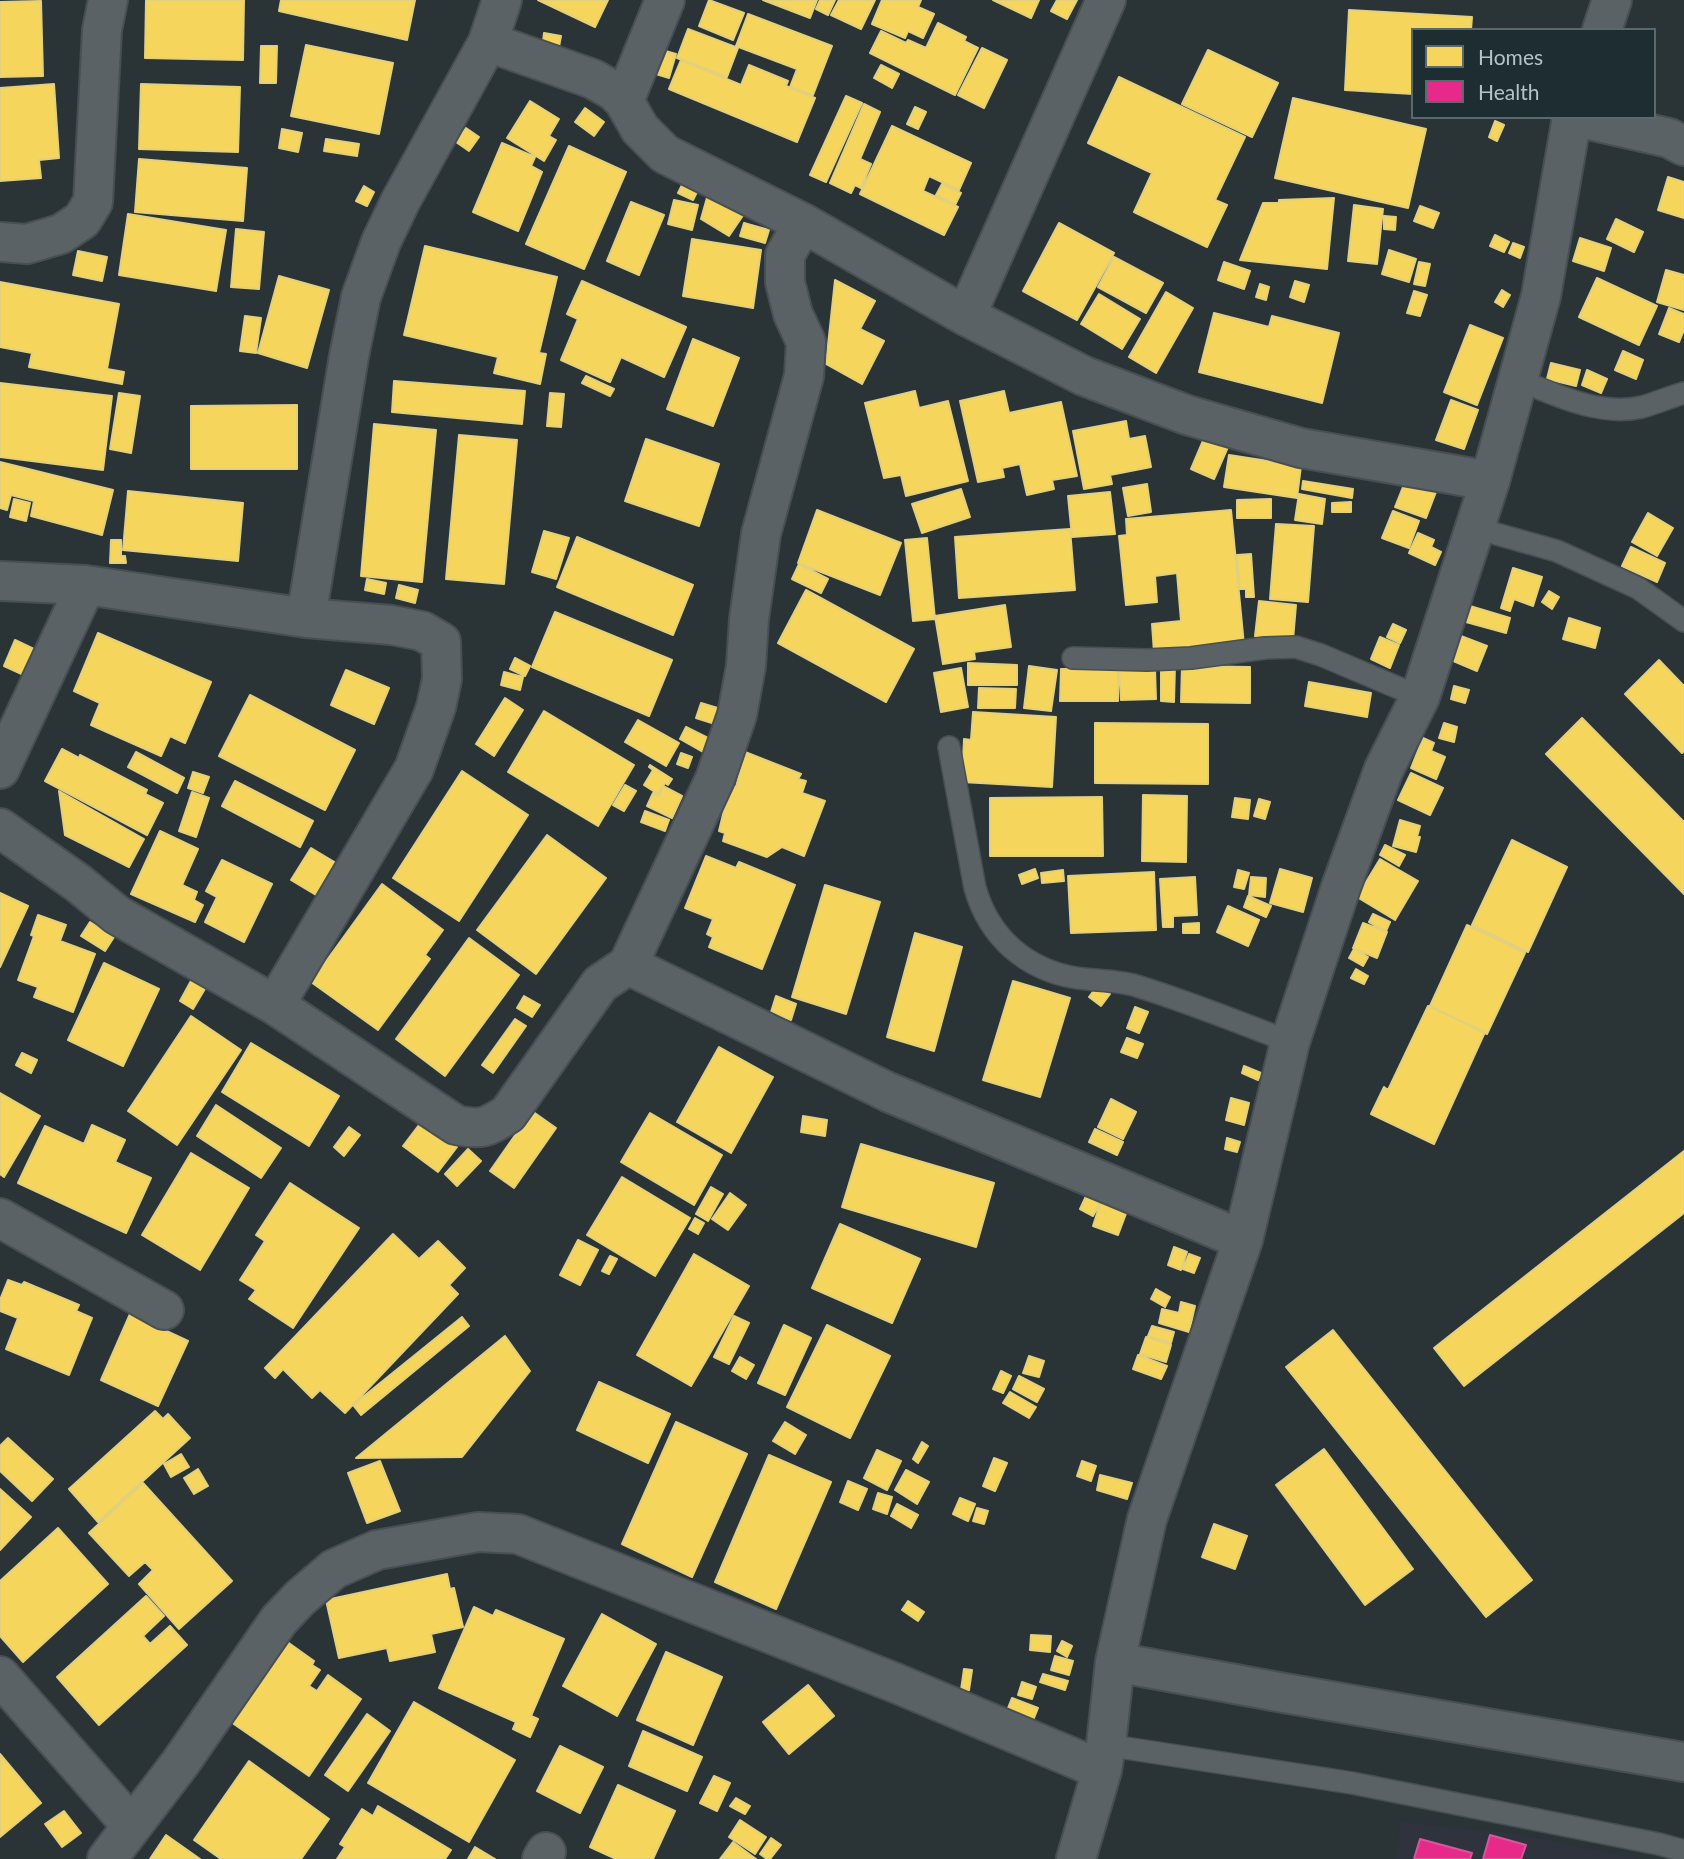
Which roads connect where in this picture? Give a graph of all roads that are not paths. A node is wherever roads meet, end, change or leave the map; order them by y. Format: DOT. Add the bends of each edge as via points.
graph roads {
  1 [pos="108,0"];
  2 [pos="502,0"];
  3 [pos="665,0"];
  4 [pos="1106,0"];
  5 [pos="1612,0"];
  6 [pos="1603,28"];
  7 [pos="488,42"];
  8 [pos="624,101"];
  9 [pos="1574,119"];
  10 [pos="1583,119"];
  11 [pos="1684,146"];
  12 [pos="803,223"];
  13 [pos="0,242"];
  14 [pos="966,316"];
  15 [pos="1519,380"];
  16 [pos="1684,393"];
  17 [pos="1490,481"];
  18 [pos="1475,527"];
  19 [pos="0,581"];
  20 [pos="86,585"];
  21 [pos="306,618"];
  22 [pos="1684,621"];
  23 [pos="1073,658"];
  24 [pos="1420,697"];
  25 [pos="949,747"];
  26 [pos="0,769"];
  27 [pos="0,828"];
  28 [pos="628,965"];
  29 [pos="275,1004"];
  30 [pos="1290,1042"];
  31 [pos="0,1217"];
  32 [pos="1243,1240"];
  33 [pos="164,1310"];
  34 [pos="1115,1662"];
  35 [pos="0,1676"];
  36 [pos="1104,1757"];
  37 [pos="1684,1762"];
  38 [pos="132,1826"];
  39 [pos="1684,1851"];
  40 [pos="107,1859"];
  41 [pos="1076,1859"];
  1 -- 13 [label="street" via="102,30 93,202 82,220 61,234 27,244"];
  2 -- 7 [label="street"];
  3 -- 8 [label="street"];
  4 -- 14 [label="street"];
  5 -- 6 [label="street"];
  7 -- 8 [label="street" via="593,79"];
  7 -- 21 [label="street" via="400,202 361,298"];
  8 -- 12 [label="street" via="640,129 666,153"];
  9 -- 15 [label="street" via="1541,296"];
  10 -- 11 [label="street" via="1669,138"];
  12 -- 14 [label="street"];
  12 -- 28 [label="street" via="785,255 785,282 806,342 804,376 761,534 737,715 715,779"];
  14 -- 17 [label="street" via="1084,376 1186,415 1301,448"];
  15 -- 16 [label="lane" via="1569,400 1608,409 1640,407"];
  15 -- 17 [label="street"];
  17 -- 18 [label="street"];
  18 -- 22 [label="lane" via="1557,551 1638,588"];
  18 -- 24 [label="street"];
  19 -- 20 [label="street"];
  20 -- 21 [label="street"];
  20 -- 26 [label="street"];
  21 -- 29 [label="street" via="422,631 441,642 442,679 414,769"];
  23 -- 24 [label="lane" via="1147,660 1296,648"];
  24 -- 30 [label="street" via="1379,782"];
  25 -- 30 [label="lane" via="980,906 1012,950 1042,967 1073,977 1136,985"];
  27 -- 29 [label="street" via="117,915"];
  28 -- 29 [label="street" via="600,984 508,1114 476,1129 456,1125"];
  28 -- 32 [label="street" via="888,1092"];
  30 -- 32 [label="street"];
  31 -- 33 [label="street"];
  32 -- 34 [label="street" via="1147,1519"];
  34 -- 36 [label="street"];
  34 -- 37 [label="street"];
  35 -- 38 [label="street"];
  36 -- 38 [label="street" via="898,1684 518,1534 478,1532 377,1550 334,1569 271,1629"];
  36 -- 39 [label="lane" via="1352,1783"];
  36 -- 41 [label="street"];
  38 -- 40 [label="street"];
}
